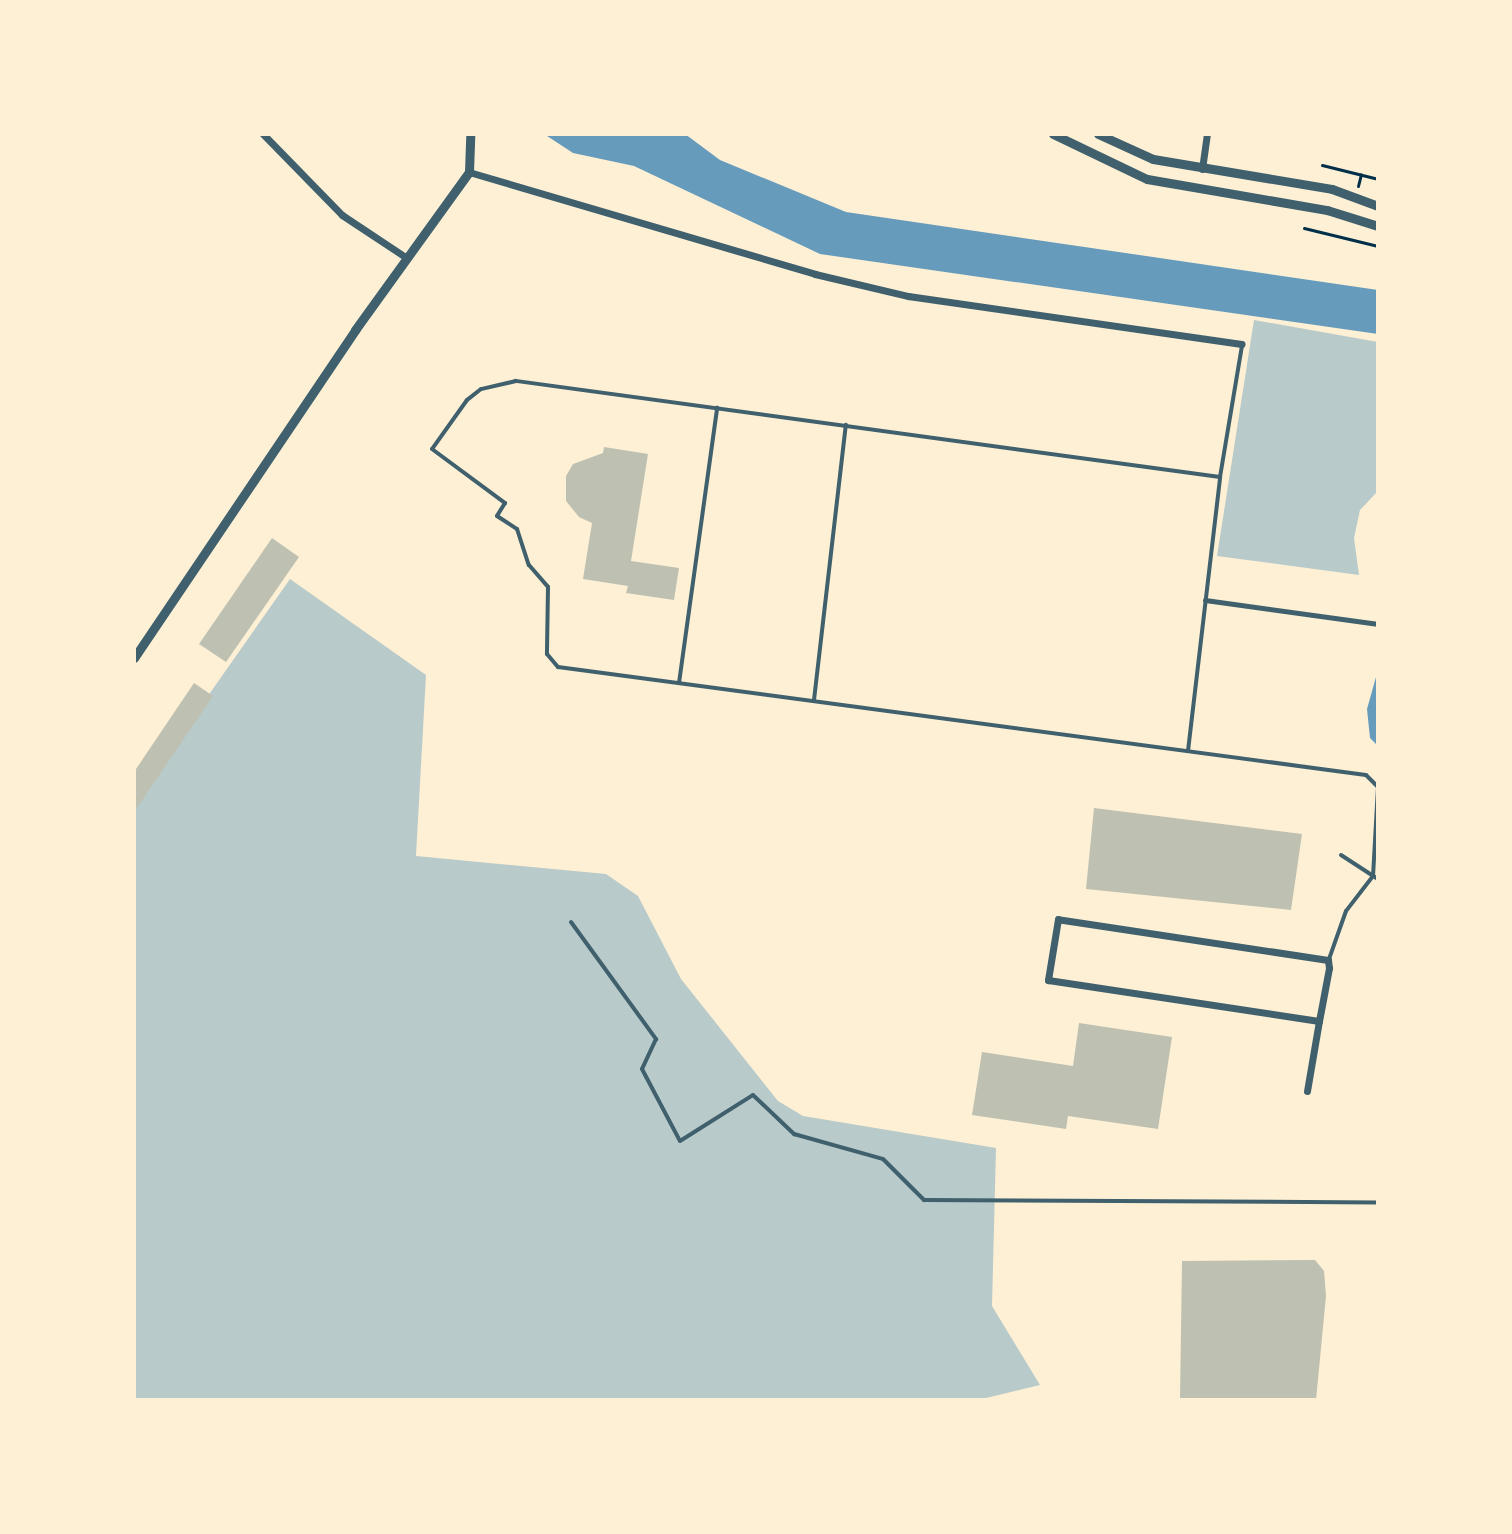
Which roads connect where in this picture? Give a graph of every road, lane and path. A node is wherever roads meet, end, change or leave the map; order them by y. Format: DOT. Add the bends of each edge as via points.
graph roads {
  1 [pos="263,134"];
  2 [pos="470,134"];
  3 [pos="1053,134"];
  4 [pos="1098,134"];
  5 [pos="1207,134"];
  6 [pos="1322,165"];
  7 [pos="1202,169"];
  8 [pos="469,172"];
  9 [pos="1378,179"];
  10 [pos="1378,206"];
  11 [pos="1378,226"];
  12 [pos="1304,228"];
  13 [pos="1378,246"];
  14 [pos="407,258"];
  15 [pos="1242,344"];
  16 [pos="717,408"];
  17 [pos="846,425"];
  18 [pos="1220,477"];
  19 [pos="1205,600"];
  20 [pos="1377,624"];
  21 [pos="134,658"];
  22 [pos="679,683"];
  23 [pos="814,700"];
  24 [pos="1188,751"];
  25 [pos="1341,855"];
  26 [pos="1375,878"];
  27 [pos="571,922"];
  28 [pos="1328,960"];
  29 [pos="1319,1021"];
  30 [pos="1307,1091"];
  31 [pos="1378,1202"];
  1 -- 14 [label="street" via="342,215"];
  2 -- 8 [label="street"];
  3 -- 11 [label="street" via="1147,179 1327,210"];
  4 -- 7 [label="street" via="1153,159"];
  5 -- 7 [label="street"];
  6 -- 9 [label="path"];
  7 -- 10 [label="street" via="1332,189"];
  8 -- 14 [label="street"];
  8 -- 15 [label="street" via="892,292"];
  12 -- 13 [label="path"];
  14 -- 21 [label="street"];
  15 -- 18 [label="lane"];
  16 -- 17 [label="lane"];
  16 -- 22 [label="lane"];
  16 -- 22 [label="lane" via="500,382 467,400 432,449 505,503 497,516 517,529 529,565 548,587 547,654 558,667"];
  17 -- 18 [label="lane"];
  17 -- 23 [label="lane"];
  18 -- 19 [label="lane"];
  19 -- 20 [label="street"];
  19 -- 24 [label="lane"];
  22 -- 23 [label="lane"];
  23 -- 24 [label="lane"];
  24 -- 26 [label="lane" via="1366,775 1378,787"];
  25 -- 26 [label="lane"];
  26 -- 28 [label="lane" via="1346,911"];
  27 -- 31 [label="lane" via="656,1039 642,1069 680,1141 753,1095 794,1134 883,1159 924,1200"];
  28 -- 29 [label="street"];
  28 -- 29 [label="street" via="1058,919 1048,980"];
  29 -- 30 [label="street"];
}
